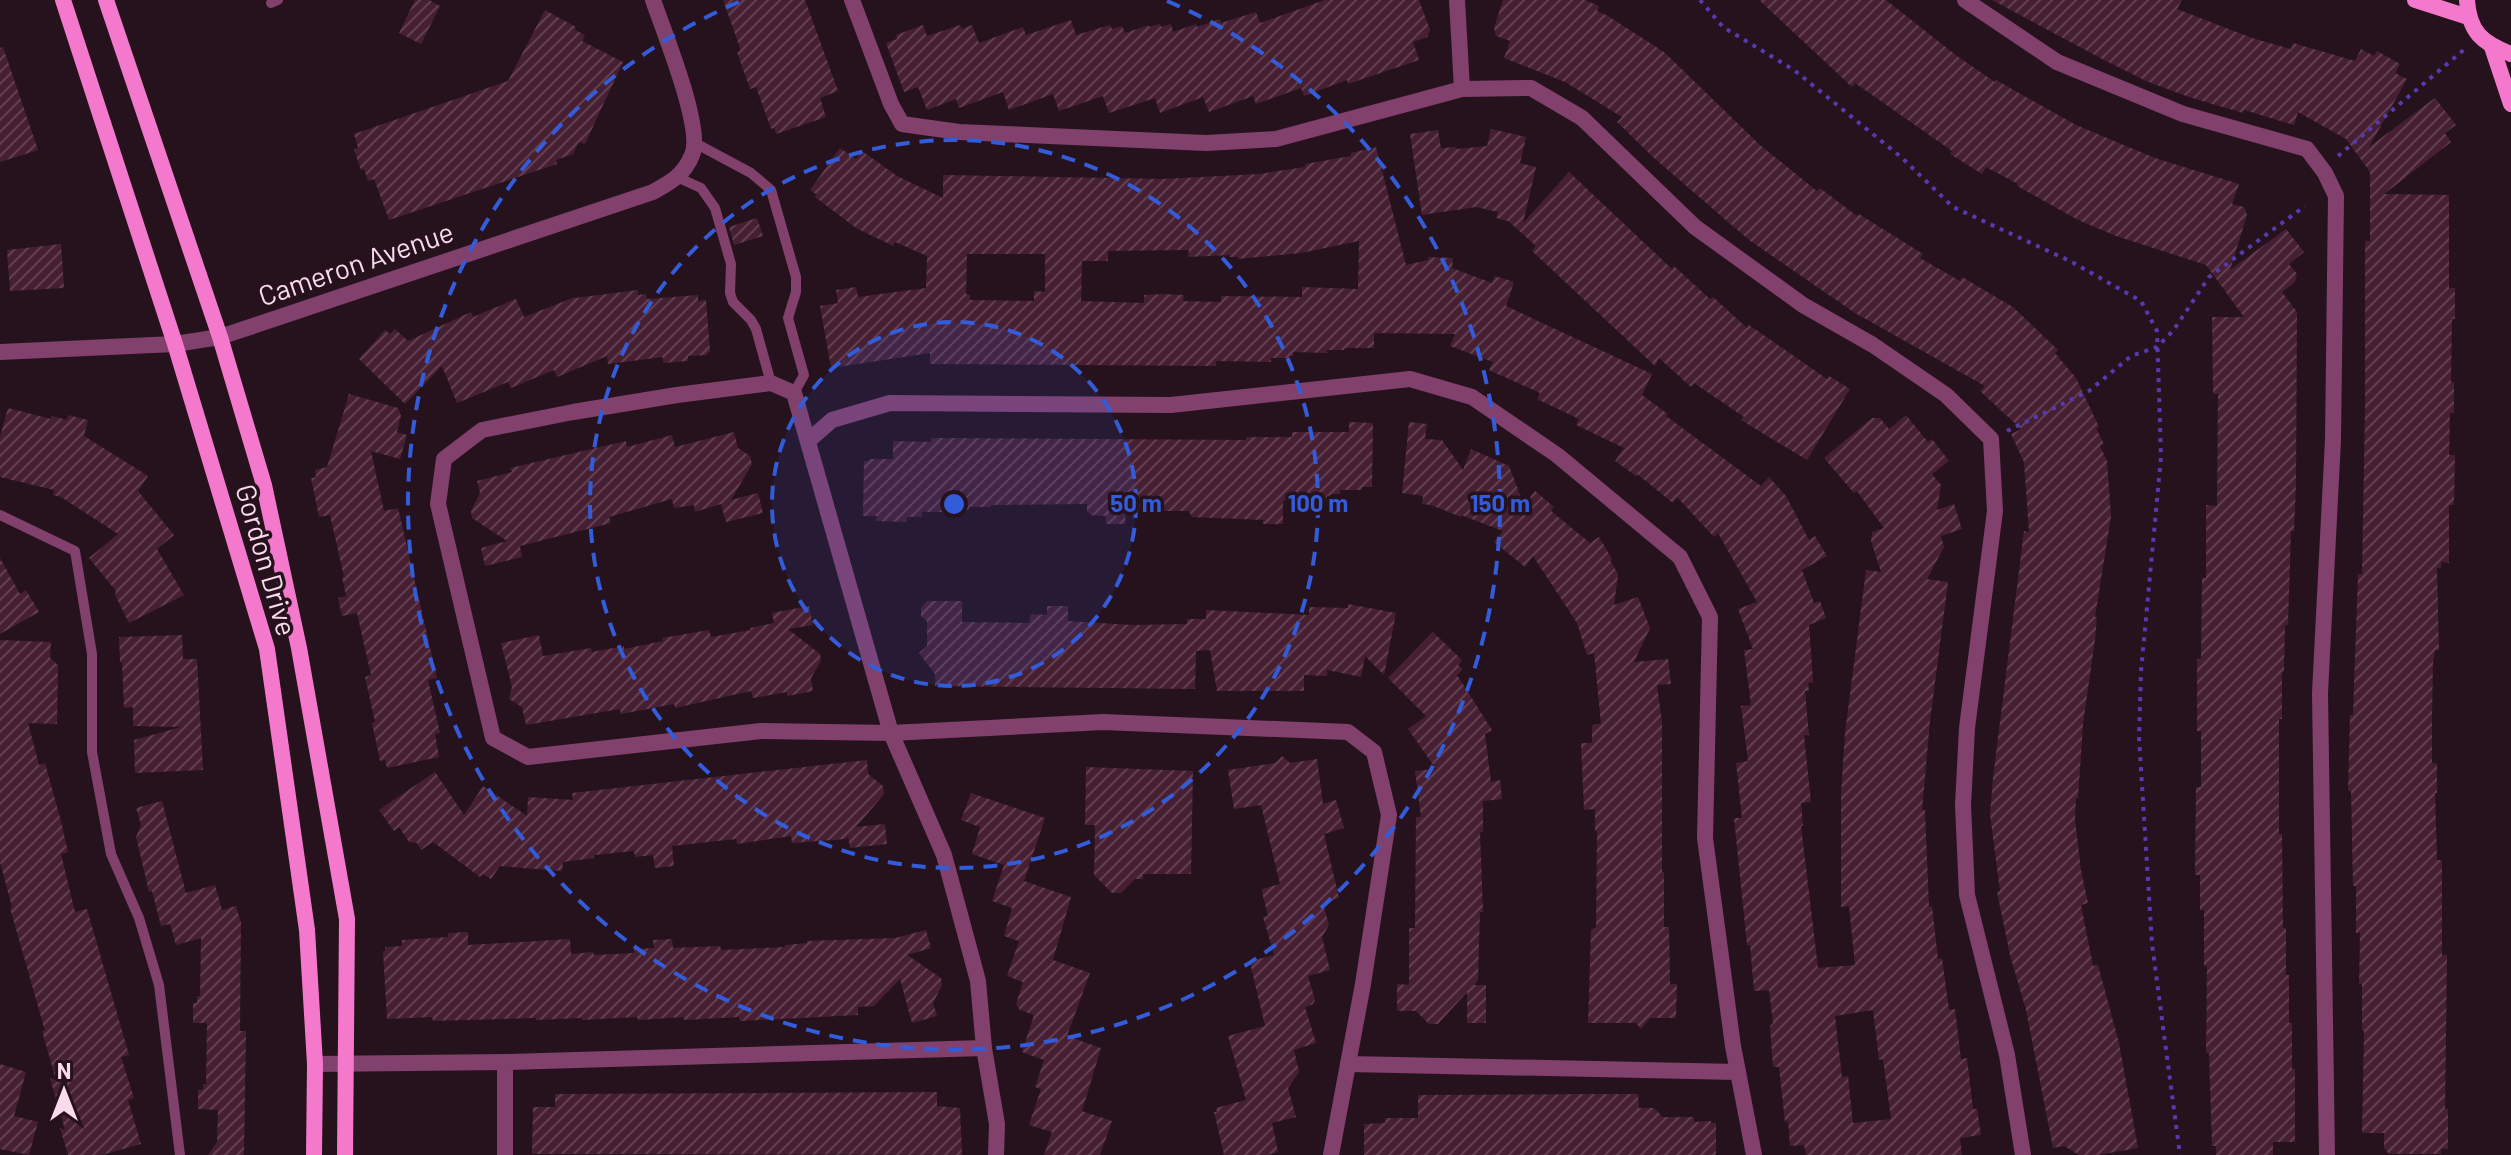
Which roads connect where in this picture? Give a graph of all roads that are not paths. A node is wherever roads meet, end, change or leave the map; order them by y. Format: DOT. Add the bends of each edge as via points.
graph roads {
  1 [pos="63,0"];
  2 [pos="106,0"];
  3 [pos="653,0"];
  4 [pos="852,0"];
  5 [pos="1457,0"];
  6 [pos="1965,0"];
  7 [pos="2415,0"];
  8 [pos="2468,9"];
  9 [pos="2492,47"];
  10 [pos="2511,54"];
  11 [pos="1462,89"];
  12 [pos="2511,104"];
  13 [pos="695,143"];
  14 [pos="679,178"];
  15 [pos="220,337"];
  16 [pos="175,344"];
  17 [pos="0,352"];
  18 [pos="771,383"];
  19 [pos="794,393"];
  20 [pos="808,441"];
  21 [pos="0,515"];
  22 [pos="891,733"];
  23 [pos="984,1048"];
  24 [pos="346,1062"];
  25 [pos="505,1062"];
  26 [pos="315,1064"];
  27 [pos="1348,1064"];
  28 [pos="1738,1072"];
  29 [pos="180,1155"];
  30 [pos="314,1155"];
  31 [pos="345,1155"];
  32 [pos="505,1155"];
  33 [pos="996,1155"];
  34 [pos="1331,1155"];
  35 [pos="1754,1155"];
  36 [pos="2023,1155"];
  37 [pos="2327,1155"];
  1 -- 16 [label="main road, Gordon Drive"];
  2 -- 15 [label="main road, Gordon Drive"];
  3 -- 13 [label="street" via="691,114"];
  4 -- 11 [label="street" via="902,124 959,132 1206,143 1276,139"];
  5 -- 11 [label="street"];
  6 -- 37 [label="street" via="2057,62 2183,114 2307,149 2336,196 2333,440 2320,693"];
  7 -- 8 [label="main road"];
  8 -- 9 [label="main road" via="2479,37"];
  9 -- 10 [label="main road"];
  9 -- 12 [label="main road"];
  11 -- 36 [label="street" via="1531,88 1582,118 1695,227 1803,305 1946,395 1991,439 1995,511 1967,728 1967,895 2007,1055"];
  13 -- 14 [label="street"];
  13 -- 19 [label="lane" via="771,190 796,277 788,318 804,375"];
  14 -- 15 [label="street, Cameron Avenue" via="653,192"];
  14 -- 18 [label="lane" via="701,188 715,208 731,264 730,293 756,329"];
  15 -- 16 [label="street, Cameron Avenue"];
  15 -- 24 [label="main road, Gordon Drive" via="264,485 347,919"];
  16 -- 17 [label="street, Cameron Avenue"];
  16 -- 26 [label="main road, Gordon Drive" via="267,649 307,930"];
  18 -- 19 [label="street"];
  18 -- 22 [label="street" via="482,430 444,459 438,504 493,738 528,757 761,731"];
  19 -- 20 [label="street"];
  20 -- 22 [label="street"];
  20 -- 28 [label="street" via="832,420 890,403 1171,405 1410,379 1472,397 1557,455 1680,557 1710,617 1705,838"];
  21 -- 29 [label="lane" via="75,551 92,654 92,752 111,854 139,918 159,985"];
  22 -- 23 [label="street" via="944,855 978,981"];
  22 -- 27 [label="street" via="1103,722 1348,732 1374,752 1389,815"];
  23 -- 25 [label="street"];
  23 -- 33 [label="street" via="997,1124"];
  24 -- 25 [label="street"];
  24 -- 26 [label="street"];
  24 -- 31 [label="main road, Gordon Drive"];
  25 -- 32 [label="street"];
  26 -- 30 [label="main road, Gordon Drive"];
  27 -- 28 [label="street"];
  27 -- 34 [label="street"];
  28 -- 35 [label="street"];
}
